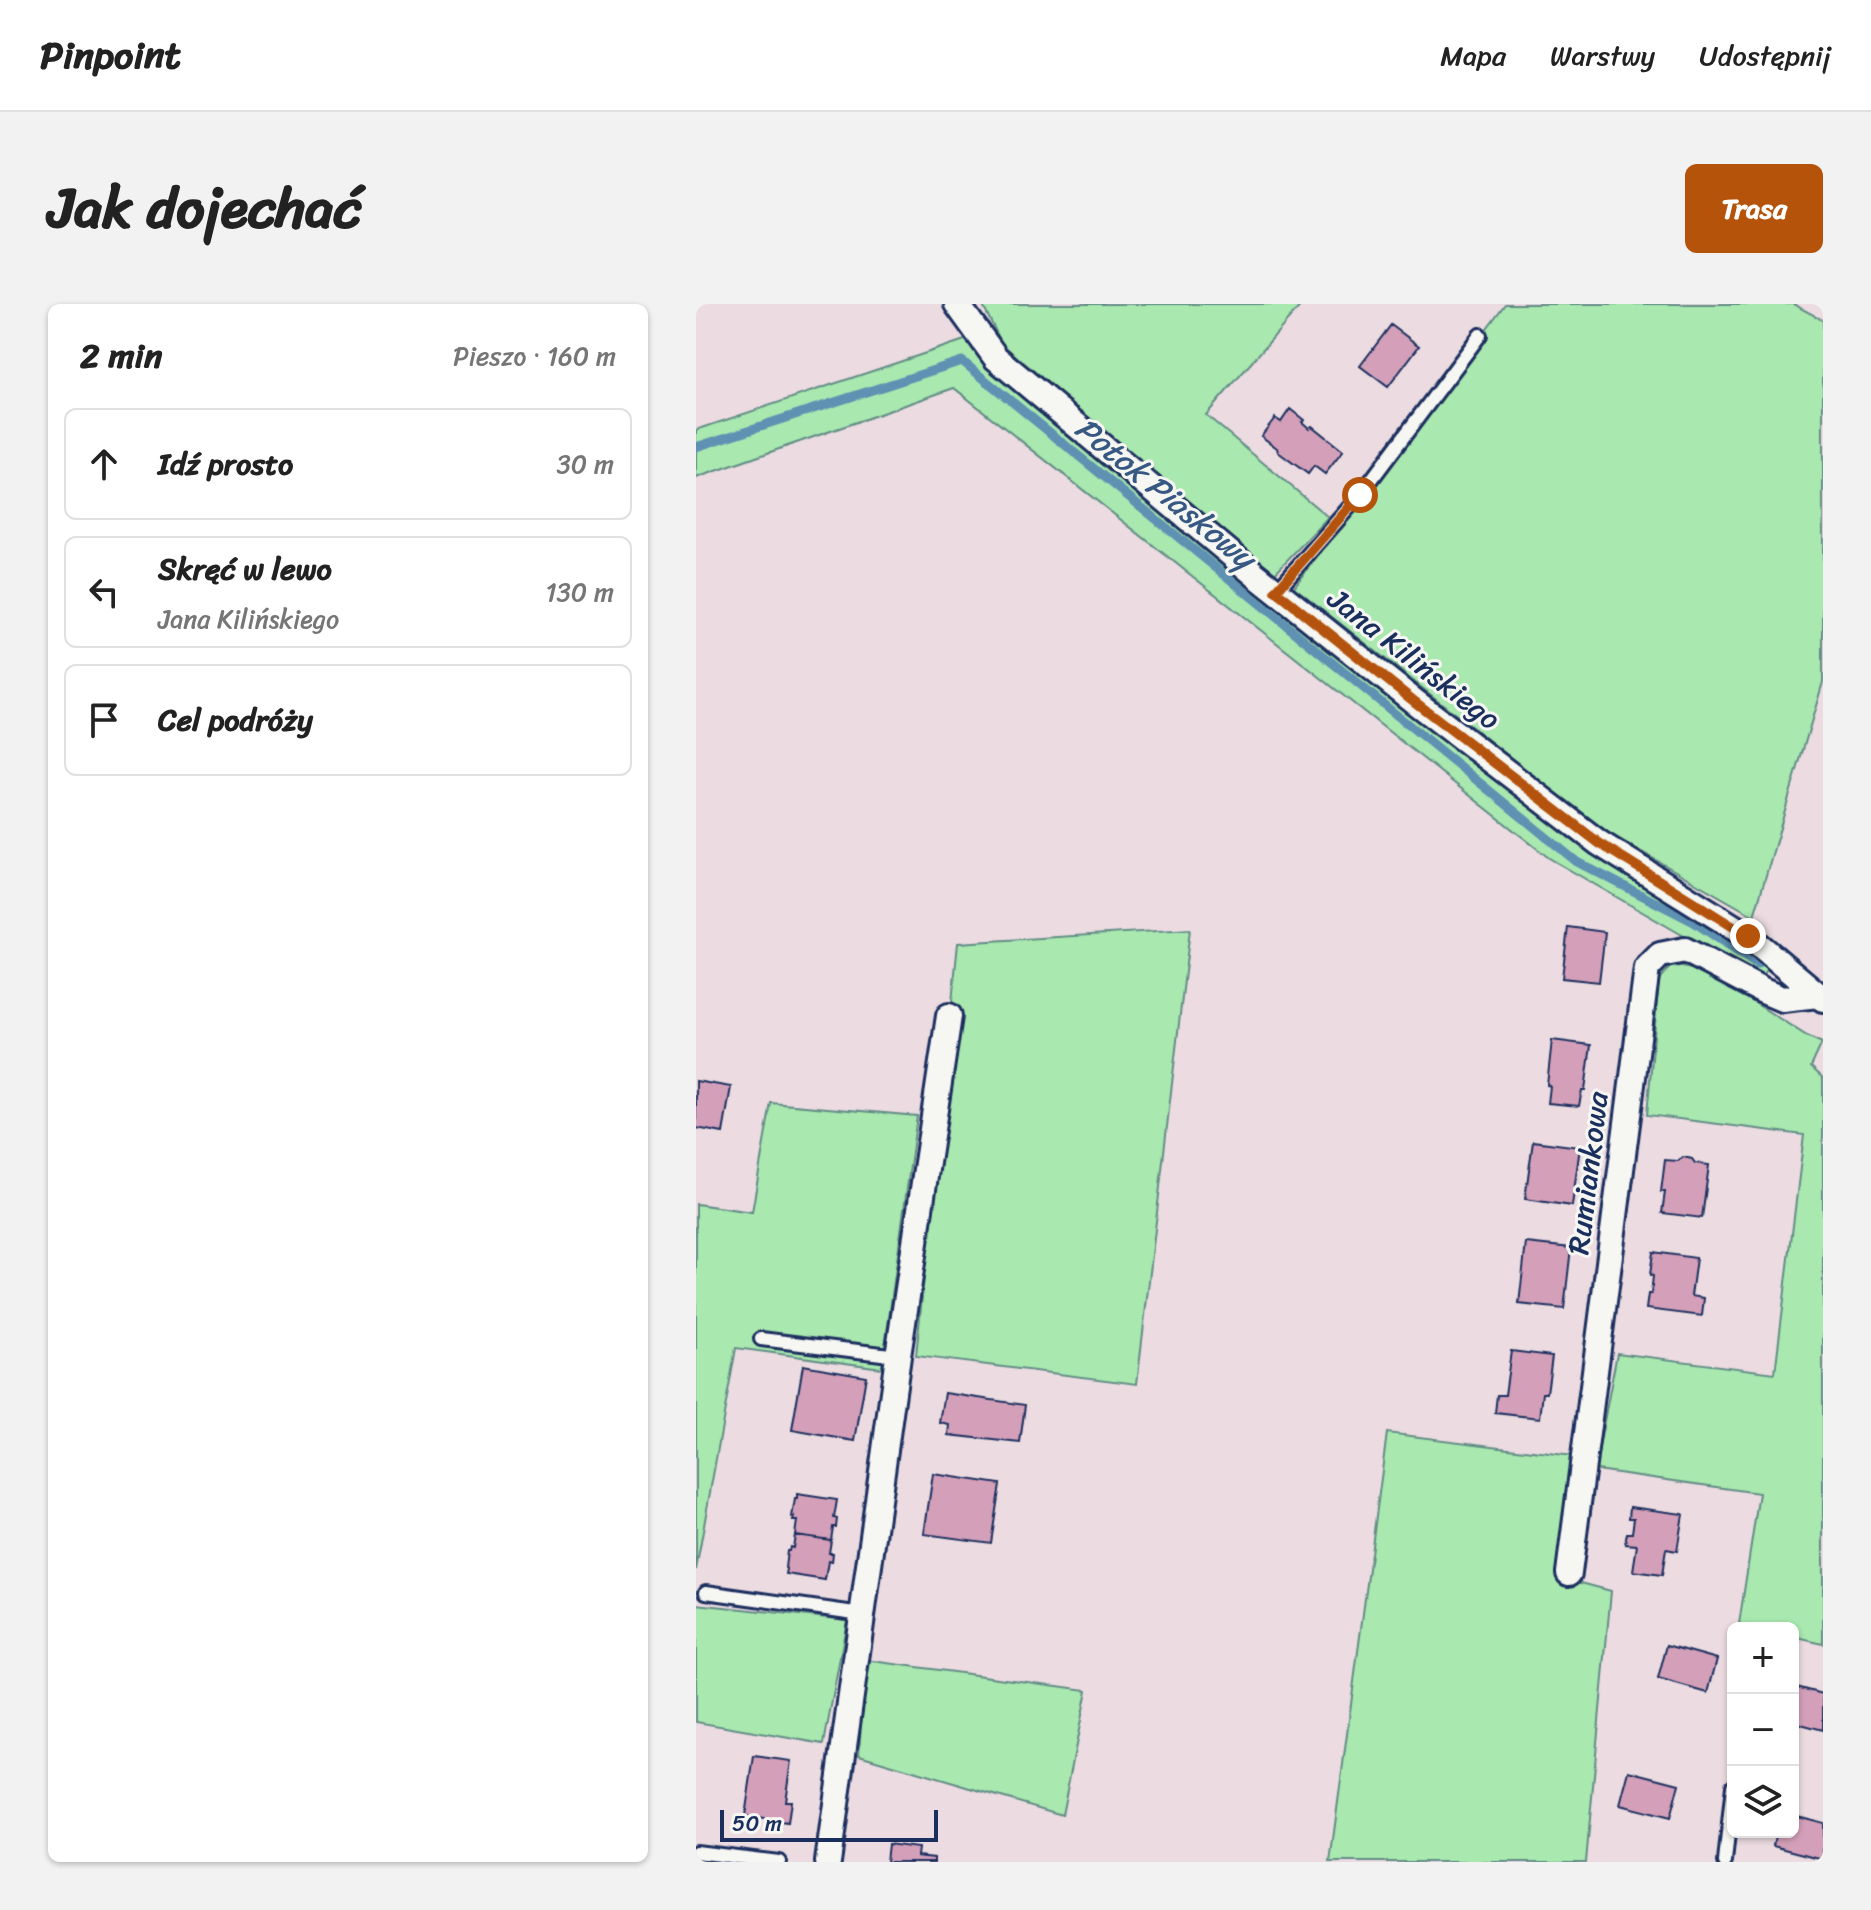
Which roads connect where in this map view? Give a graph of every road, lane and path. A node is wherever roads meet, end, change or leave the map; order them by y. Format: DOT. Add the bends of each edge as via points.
graph roads {
  1 [pos="957,304"];
  2 [pos="1480,335"];
  3 [pos="1276,591"];
  4 [pos="1821,997"];
  5 [pos="949,1016"];
  6 [pos="761,1339"];
  7 [pos="898,1356"];
  8 [pos="1569,1573"];
  9 [pos="706,1592"];
  10 [pos="862,1614"];
  11 [pos="1728,1838"];
  12 [pos="696,1852"];
  13 [pos="779,1862"];
  14 [pos="828,1862"];
  15 [pos="1725,1862"];
  1 -- 3 [label="street, Jana Kilińskiego" via="996,358"];
  2 -- 3 [label="lane" via="1360,495"];
  3 -- 4 [label="street, Jana Kilińskiego" via="1599,843 1748,936"];
  4 -- 8 [label="street, Rumiankowa" via="1782,999 1685,950 1660,955 1647,968"];
  5 -- 7 [label="street"];
  6 -- 7 [label="lane"];
  7 -- 10 [label="street"];
  9 -- 10 [label="lane"];
  10 -- 14 [label="street"];
  11 -- 15 [label="lane"];
  12 -- 13 [label="lane"];
}
